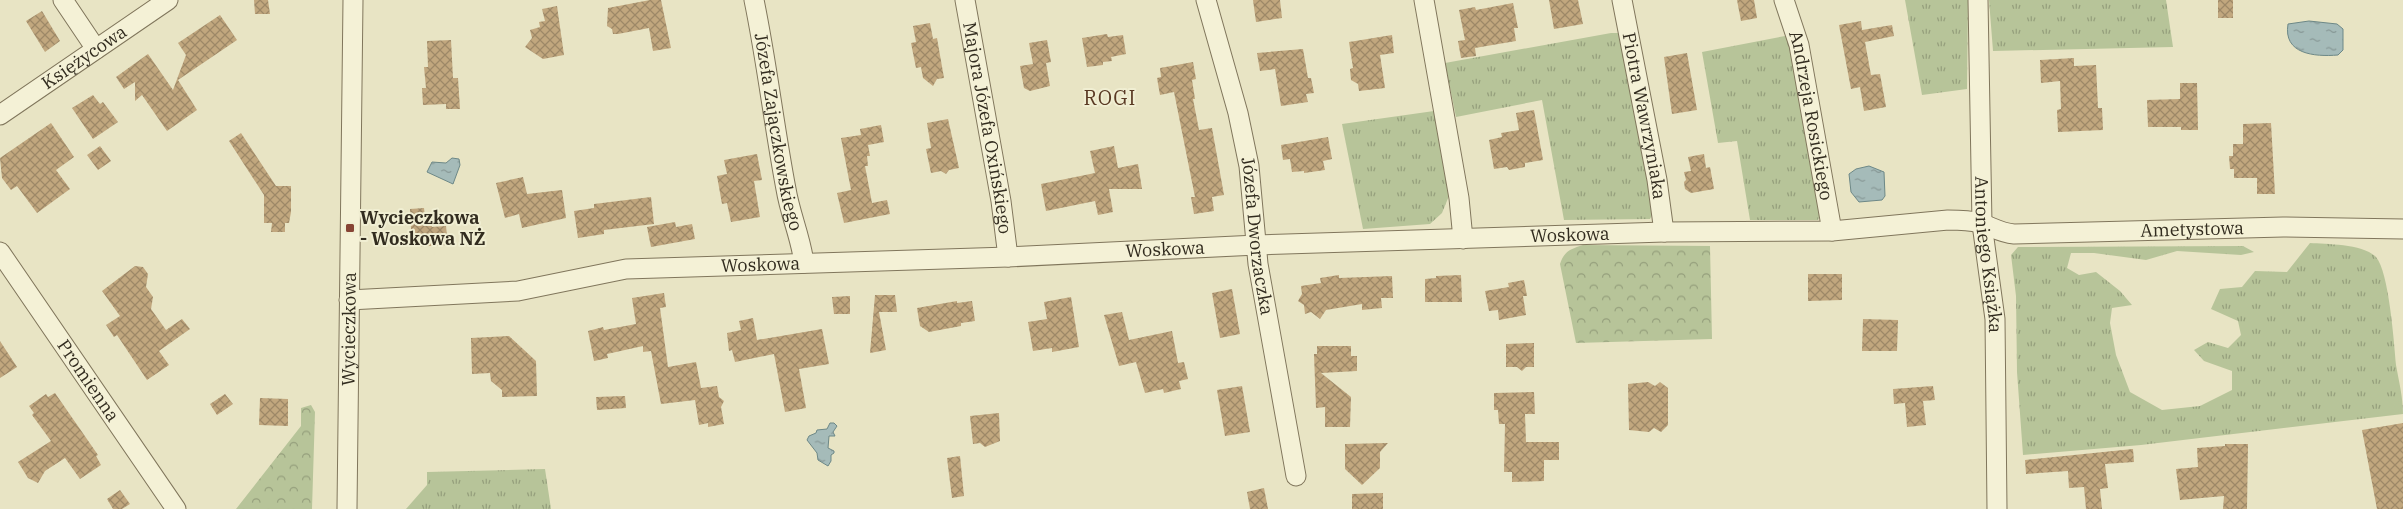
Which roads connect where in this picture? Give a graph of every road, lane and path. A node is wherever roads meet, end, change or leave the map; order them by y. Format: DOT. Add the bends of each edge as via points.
graph roads {
  1 [pos="63,0"];
  2 [pos="168,0"];
  3 [pos="353,0"];
  4 [pos="754,0"];
  5 [pos="965,0"];
  6 [pos="1206,0"];
  7 [pos="1424,0"];
  8 [pos="1622,0"];
  9 [pos="1784,0"];
  10 [pos="1978,0"];
  11 [pos="96,49"];
  12 [pos="0,115"];
  13 [pos="1982,224"];
  14 [pos="2403,229"];
  15 [pos="1832,231"];
  16 [pos="1664,232"];
  17 [pos="1463,239"];
  18 [pos="1257,245"];
  19 [pos="0,252"];
  20 [pos="1008,257"];
  21 [pos="804,263"];
  22 [pos="350,300"];
  23 [pos="1296,476"];
  24 [pos="176,509"];
  25 [pos="347,509"];
  26 [pos="1997,509"];
  1 -- 11 [label="street"];
  2 -- 11 [label="street, Księżycowa"];
  3 -- 22 [label="street, Wycieczkowa"];
  4 -- 21 [label="street, Józefa Zajączkowskiego" via="787,194"];
  5 -- 20 [label="street, Majora Józefa Oxińskiego"];
  6 -- 18 [label="street, Józefa Dworzaczka" via="1246,148"];
  7 -- 17 [label="street" via="1459,198"];
  8 -- 16 [label="street, Piotra Wawrzyniaka"];
  9 -- 15 [label="street, Andrzeja Rosickiego" via="1799,45"];
  10 -- 13 [label="street, Antoniego Książka"];
  11 -- 12 [label="street, Księżycowa"];
  13 -- 14 [label="street, Ametystowa" via="2003,234 2283,227"];
  13 -- 15 [label="street, Woskowa" via="1948,220"];
  13 -- 26 [label="street, Antoniego Książka" via="1996,319"];
  15 -- 16 [label="street, Woskowa"];
  16 -- 17 [label="street, Woskowa"];
  17 -- 18 [label="street, Woskowa"];
  18 -- 20 [label="street, Woskowa"];
  18 -- 23 [label="street, Józefa Dworzaczka"];
  19 -- 24 [label="street, Promienna"];
  20 -- 21 [label="street, Woskowa"];
  21 -- 22 [label="street, Woskowa" via="626,269 518,291"];
  22 -- 25 [label="street, Wycieczkowa"];
}
